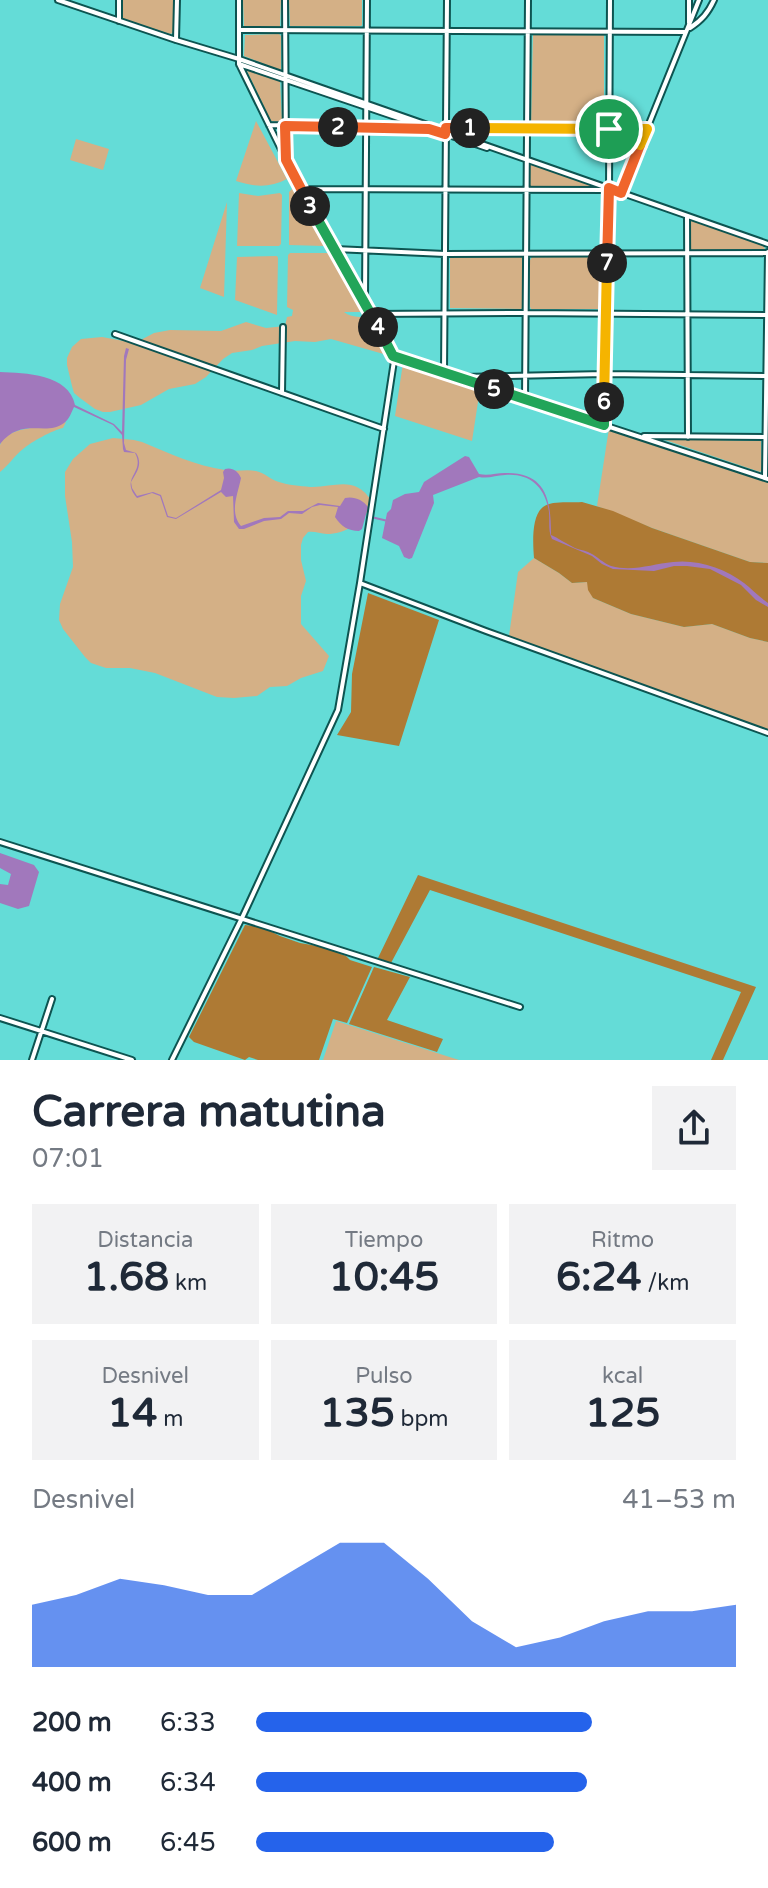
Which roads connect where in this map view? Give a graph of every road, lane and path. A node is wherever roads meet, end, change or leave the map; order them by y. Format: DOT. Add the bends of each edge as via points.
graph roads {
  1 [pos="58,0"];
  2 [pos="119,0"];
  3 [pos="177,0"];
  4 [pos="239,0"];
  5 [pos="285,0"];
  6 [pos="367,0"];
  7 [pos="447,0"];
  8 [pos="528,0"];
  9 [pos="610,0"];
  10 [pos="689,0"];
  11 [pos="699,0"];
  12 [pos="714,0"];
  13 [pos="119,21"];
  14 [pos="688,29"];
  15 [pos="239,30"];
  16 [pos="285,31"];
  17 [pos="366,31"];
  18 [pos="447,31"];
  19 [pos="528,31"];
  20 [pos="609,32"];
  21 [pos="176,40"];
  22 [pos="239,62"];
  23 [pos="284,77"];
  24 [pos="366,105"];
  25 [pos="269,125"];
  26 [pos="285,126"];
  27 [pos="365,127"];
  28 [pos="527,128"];
  29 [pos="429,129"];
  30 [pos="609,129"];
  31 [pos="647,129"];
  32 [pos="446,131"];
  33 [pos="286,160"];
  34 [pos="527,160"];
  35 [pos="301,189"];
  36 [pos="365,189"];
  37 [pos="445,189"];
  38 [pos="608,189"];
  39 [pos="527,190"];
  40 [pos="621,193"];
  41 [pos="687,216"];
  42 [pos="768,244"];
  43 [pos="335,249"];
  44 [pos="365,251"];
  45 [pos="768,252"];
  46 [pos="526,253"];
  47 [pos="607,253"];
  48 [pos="687,253"];
  49 [pos="445,254"];
  50 [pos="365,301"];
  51 [pos="526,313"];
  52 [pos="372,314"];
  53 [pos="444,314"];
  54 [pos="606,314"];
  55 [pos="687,315"];
  56 [pos="768,315"];
  57 [pos="283,327"];
  58 [pos="115,334"];
  59 [pos="393,356"];
  60 [pos="444,372"];
  61 [pos="605,374"];
  62 [pos="688,375"];
  63 [pos="525,376"];
  64 [pos="767,376"];
  65 [pos="457,377"];
  66 [pos="282,393"];
  67 [pos="525,399"];
  68 [pos="604,425"];
  69 [pos="384,429"];
  70 [pos="639,436"];
  71 [pos="688,437"];
  72 [pos="765,437"];
  73 [pos="766,478"];
  74 [pos="360,583"];
  75 [pos="768,733"];
  76 [pos="0,842"];
  77 [pos="242,918"];
  78 [pos="52,999"];
  79 [pos="520,1007"];
  80 [pos="0,1018"];
  81 [pos="42,1030"];
  82 [pos="32,1060"];
  83 [pos="132,1060"];
  84 [pos="172,1060"];
  1 -- 13 [label="street"];
  2 -- 13 [label="street"];
  3 -- 21 [label="street"];
  4 -- 15 [label="street"];
  5 -- 16 [label="street"];
  6 -- 17 [label="street"];
  7 -- 18 [label="street"];
  8 -- 19 [label="street"];
  9 -- 20 [label="street"];
  10 -- 14 [label="street"];
  11 -- 14 [label="street"];
  12 -- 14 [label="street"];
  13 -- 21 [label="street"];
  14 -- 20 [label="street"];
  14 -- 31 [label="street"];
  15 -- 16 [label="street"];
  15 -- 22 [label="street"];
  16 -- 17 [label="street"];
  16 -- 23 [label="street"];
  17 -- 18 [label="street"];
  17 -- 24 [label="street"];
  18 -- 19 [label="street"];
  18 -- 32 [label="street"];
  19 -- 20 [label="street"];
  19 -- 28 [label="street"];
  20 -- 30 [label="street"];
  21 -- 22 [label="street"];
  22 -- 23 [label="street"];
  22 -- 25 [label="street"];
  23 -- 24 [label="street"];
  23 -- 26 [label="street"];
  24 -- 27 [label="street"];
  24 -- 29 [label="street"];
  24 -- 32 [label="street"];
  25 -- 26 [label="street"];
  25 -- 33 [label="street"];
  26 -- 27 [label="street"];
  26 -- 33 [label="street"];
  27 -- 29 [label="street"];
  27 -- 36 [label="street"];
  28 -- 30 [label="street"];
  28 -- 32 [label="street"];
  28 -- 34 [label="street"];
  29 -- 32 [label="street"];
  30 -- 31 [label="street"];
  30 -- 38 [label="street"];
  31 -- 40 [label="street"];
  32 -- 34 [label="street"];
  32 -- 37 [label="street"];
  33 -- 35 [label="street"];
  34 -- 38 [label="street"];
  34 -- 39 [label="street"];
  35 -- 36 [label="street"];
  35 -- 43 [label="street"];
  36 -- 37 [label="street"];
  36 -- 44 [label="street"];
  37 -- 39 [label="street"];
  37 -- 49 [label="street"];
  38 -- 39 [label="street"];
  38 -- 40 [label="street"];
  38 -- 47 [label="street"];
  39 -- 46 [label="street"];
  40 -- 41 [label="street"];
  41 -- 42 [label="street"];
  41 -- 48 [label="street"];
  43 -- 44 [label="street"];
  43 -- 50 [label="street"];
  44 -- 49 [label="street"];
  44 -- 50 [label="street"];
  45 -- 48 [label="street"];
  45 -- 56 [label="street"];
  46 -- 47 [label="street"];
  46 -- 49 [label="street"];
  46 -- 51 [label="street"];
  47 -- 48 [label="street"];
  47 -- 54 [label="street"];
  48 -- 55 [label="street"];
  49 -- 53 [label="street"];
  50 -- 52 [label="street"];
  51 -- 53 [label="street"];
  51 -- 54 [label="street"];
  51 -- 63 [label="street"];
  52 -- 53 [label="street"];
  52 -- 59 [label="street"];
  53 -- 60 [label="street"];
  54 -- 55 [label="street"];
  54 -- 61 [label="street"];
  55 -- 56 [label="street"];
  55 -- 62 [label="street"];
  56 -- 64 [label="street"];
  57 -- 66 [label="street"];
  58 -- 66 [label="street"];
  59 -- 60 [label="street"];
  59 -- 69 [label="street"];
  60 -- 65 [label="street"];
  61 -- 62 [label="street"];
  61 -- 63 [label="street"];
  61 -- 68 [label="street"];
  62 -- 64 [label="street"];
  62 -- 71 [label="street"];
  63 -- 65 [label="street"];
  63 -- 67 [label="street"];
  64 -- 72 [label="street"];
  65 -- 67 [label="street"];
  66 -- 69 [label="street"];
  67 -- 68 [label="street"];
  68 -- 70 [label="street"];
  69 -- 74 [label="street"];
  70 -- 71 [label="street"];
  70 -- 73 [label="street"];
  71 -- 72 [label="street"];
  72 -- 73 [label="street"];
  74 -- 75 [label="street"];
  74 -- 77 [label="street" via="338,710"];
  76 -- 77 [label="street"];
  77 -- 79 [label="street"];
  77 -- 84 [label="street"];
  78 -- 81 [label="street"];
  80 -- 81 [label="street"];
  81 -- 82 [label="street"];
  81 -- 83 [label="street"];
}
